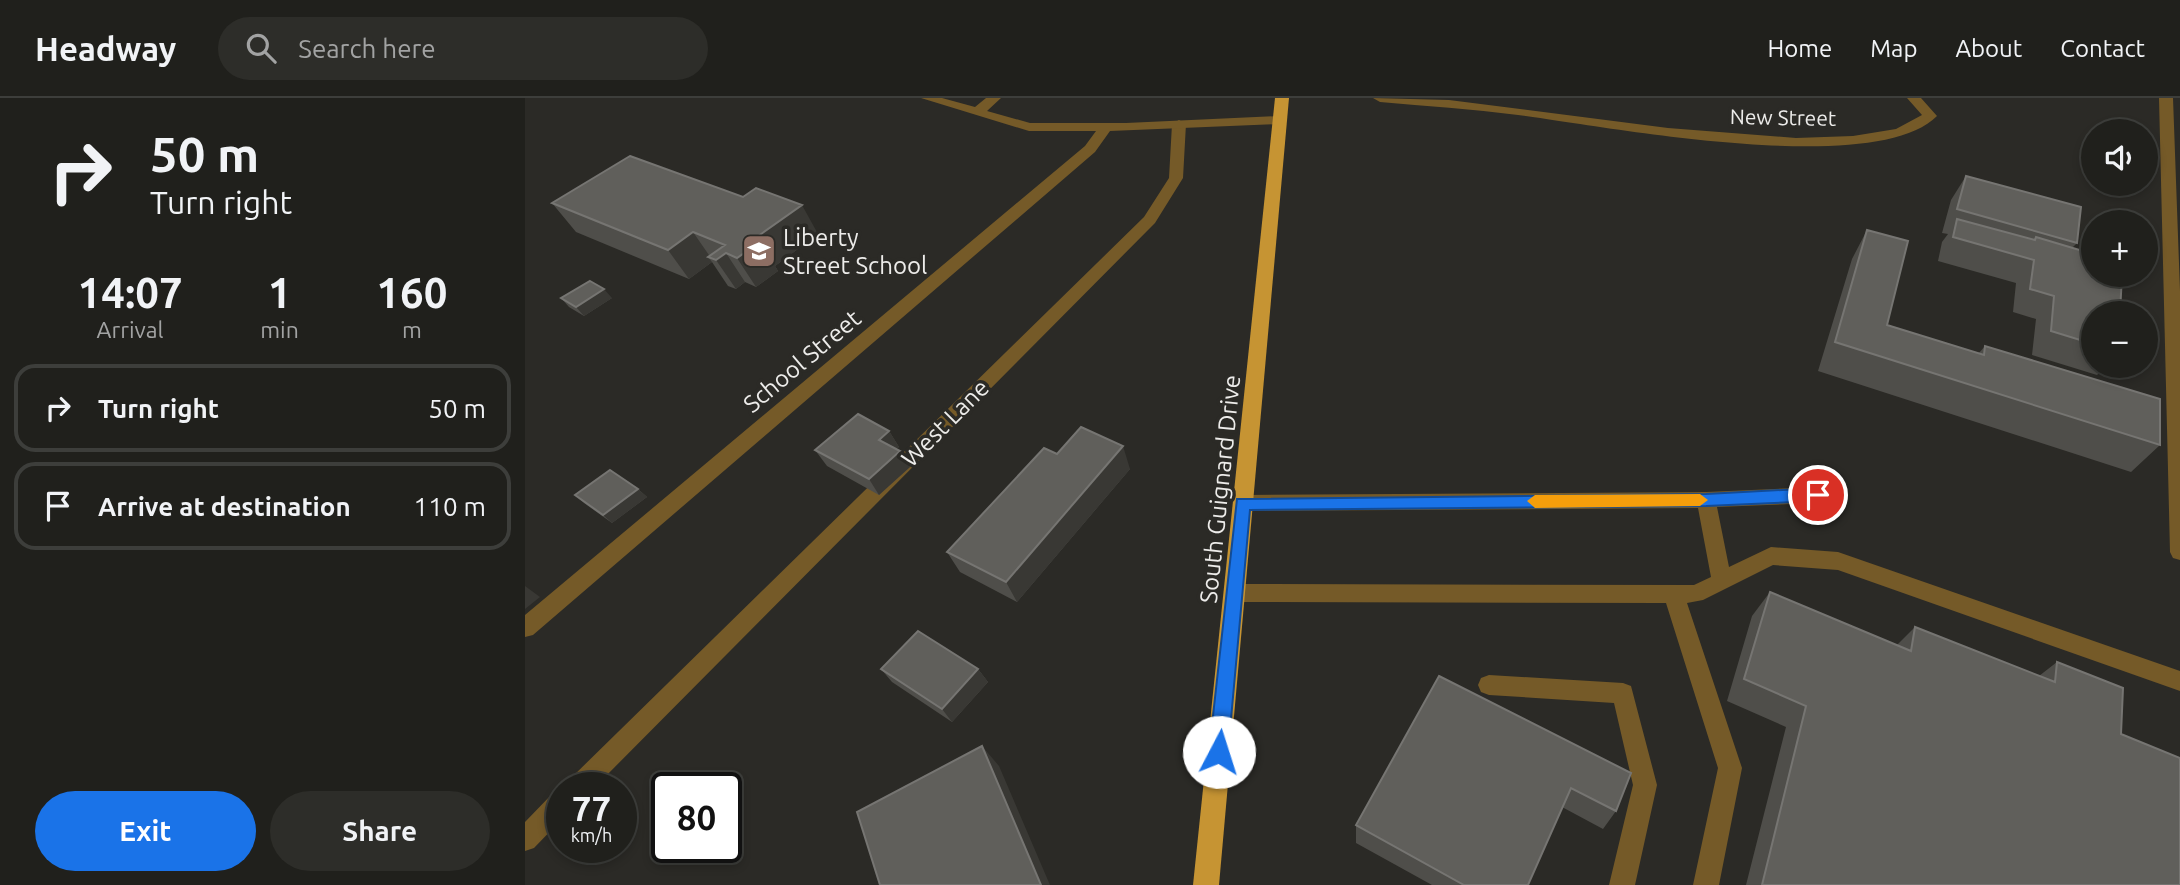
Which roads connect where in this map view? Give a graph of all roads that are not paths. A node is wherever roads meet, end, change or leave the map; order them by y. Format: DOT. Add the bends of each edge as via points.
graph roads {
  1 [pos="928,98"];
  2 [pos="994,98"];
  3 [pos="1282,98"];
  4 [pos="1380,98"];
  5 [pos="1914,98"];
  6 [pos="2166,98"];
  7 [pos="977,111"];
  8 [pos="1280,120"];
  9 [pos="1179,124"];
  10 [pos="1106,127"];
  11 [pos="2174,152"];
  12 [pos="2174,170"];
  13 [pos="2176,284"];
  14 [pos="2177,353"];
  15 [pos="1818,495"];
  16 [pos="1706,500"];
  17 [pos="1243,503"];
  18 [pos="2180,552"];
  19 [pos="1722,581"];
  20 [pos="1234,593"];
  21 [pos="1674,594"];
  22 [pos="525,628"];
  23 [pos="2180,681"];
  24 [pos="1489,685"];
  25 [pos="593,772"];
  26 [pos="546,818"];
  27 [pos="525,839"];
  28 [pos="1206,885"];
  29 [pos="1622,885"];
  30 [pos="1706,885"];
  1 -- 7 [label="street"];
  2 -- 7 [label="street"];
  3 -- 8 [label="highway, South Guignard Drive"];
  4 -- 5 [label="street, New Street" via="1776,141 1841,140 1920,125 1930,116"];
  6 -- 11 [label="street"];
  7 -- 10 [label="street" via="1029,127"];
  8 -- 9 [label="street"];
  8 -- 17 [label="highway, South Guignard Drive"];
  9 -- 10 [label="street"];
  9 -- 25 [label="street, West Lane" via="1176,178 1150,219"];
  10 -- 22 [label="street, School Street" via="1090,149"];
  11 -- 12 [label="street"];
  12 -- 13 [label="street"];
  13 -- 14 [label="street"];
  14 -- 18 [label="street"];
  15 -- 16 [label="street"];
  16 -- 17 [label="street"];
  16 -- 19 [label="street"];
  17 -- 20 [label="highway, South Guignard Drive"];
  19 -- 21 [label="street" via="1696,594"];
  19 -- 23 [label="street" via="1771,556 1838,561"];
  20 -- 21 [label="street"];
  20 -- 28 [label="highway, South Guignard Drive"];
  21 -- 30 [label="street" via="1730,768"];
  24 -- 29 [label="street" via="1623,693 1645,785"];
  26 -- 27 [label="street"];
}
